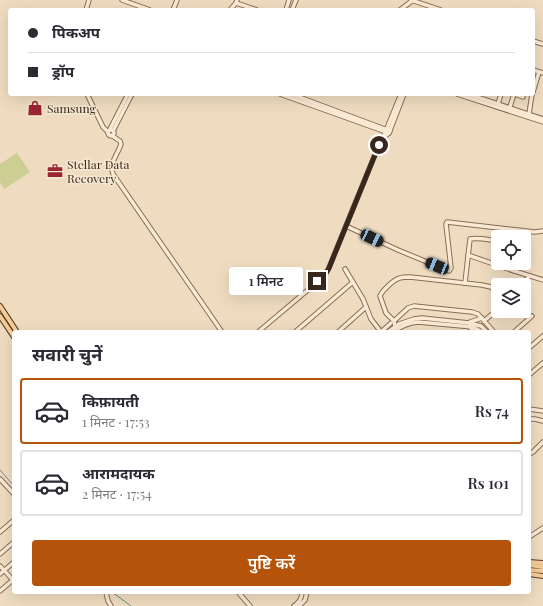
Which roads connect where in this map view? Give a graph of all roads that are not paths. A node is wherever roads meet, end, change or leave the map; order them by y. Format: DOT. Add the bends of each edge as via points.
graph roads {
  1 [pos="122,0"];
  2 [pos="412,0"];
  3 [pos="236,1"];
  4 [pos="144,8"];
  5 [pos="252,8"];
  6 [pos="402,8"];
  7 [pos="435,8"];
  8 [pos="541,72"];
  9 [pos="535,88"];
  10 [pos="88,96"];
  11 [pos="127,96"];
  12 [pos="131,96"];
  13 [pos="286,96"];
  14 [pos="296,96"];
  15 [pos="399,96"];
  16 [pos="403,96"];
  17 [pos="464,96"];
  18 [pos="473,96"];
  19 [pos="501,96"];
  20 [pos="513,96"];
  21 [pos="521,96"];
  22 [pos="532,96"];
  23 [pos="531,100"];
  24 [pos="497,105"];
  25 [pos="509,109"];
  26 [pos="529,114"];
  27 [pos="543,118"];
  28 [pos="543,122"];
  29 [pos="110,131"];
  30 [pos="387,132"];
  31 [pos="346,226"];
  32 [pos="543,231"];
  33 [pos="491,240"];
  34 [pos="468,255"];
  35 [pos="491,263"];
  36 [pos="345,269"];
  37 [pos="514,271"];
  38 [pos="530,276"];
  39 [pos="543,280"];
  40 [pos="353,282"];
  41 [pos="465,283"];
  42 [pos="491,287"];
  43 [pos="0,306"];
  44 [pos="366,307"];
  45 [pos="1,314"];
  46 [pos="491,314"];
  47 [pos="532,316"];
  48 [pos="483,319"];
  49 [pos="392,322"];
  50 [pos="469,324"];
  51 [pos="15,330"];
  52 [pos="221,330"];
  53 [pos="260,330"];
  54 [pos="298,330"];
  55 [pos="340,330"];
  56 [pos="380,330"];
  57 [pos="384,330"];
  58 [pos="395,330"];
  59 [pos="473,330"];
  60 [pos="479,330"];
  61 [pos="485,330"];
  62 [pos="492,330"];
  63 [pos="516,330"];
  64 [pos="12,334"];
  65 [pos="543,336"];
  66 [pos="531,346"];
  67 [pos="543,363"];
  68 [pos="539,366"];
  69 [pos="543,371"];
  70 [pos="531,373"];
  71 [pos="531,409"];
  72 [pos="543,410"];
  73 [pos="531,419"];
  74 [pos="543,421"];
  75 [pos="543,442"];
  76 [pos="531,453"];
  77 [pos="0,479"];
  78 [pos="12,492"];
  79 [pos="12,522"];
  80 [pos="543,528"];
  81 [pos="0,532"];
  82 [pos="531,536"];
  83 [pos="12,544"];
  84 [pos="0,554"];
  85 [pos="531,562"];
  86 [pos="543,563"];
  87 [pos="12,564"];
  88 [pos="0,566"];
  89 [pos="531,566"];
  90 [pos="543,567"];
  91 [pos="4,570"];
  92 [pos="531,570"];
  93 [pos="543,571"];
  94 [pos="0,574"];
  95 [pos="531,574"];
  96 [pos="543,576"];
  97 [pos="12,578"];
  98 [pos="12,580"];
  99 [pos="0,592"];
  100 [pos="106,594"];
  101 [pos="240,594"];
  102 [pos="303,594"];
  103 [pos="306,594"];
  104 [pos="304,597"];
  105 [pos="111,606"];
  106 [pos="250,606"];
  107 [pos="294,606"];
  108 [pos="299,606"];
  1 -- 4 [label="street"];
  2 -- 6 [label="street"];
  2 -- 7 [label="street"];
  3 -- 5 [label="street"];
  8 -- 9 [label="street"];
  10 -- 29 [label="street" via="103,127"];
  11 -- 29 [label="street"];
  12 -- 29 [label="street"];
  13 -- 30 [label="street"];
  14 -- 30 [label="street"];
  15 -- 30 [label="street"];
  16 -- 30 [label="street"];
  17 -- 24 [label="street"];
  18 -- 24 [label="street"];
  19 -- 24 [label="street"];
  20 -- 25 [label="street"];
  21 -- 23 [label="street"];
  22 -- 23 [label="street"];
  23 -- 26 [label="street"];
  24 -- 25 [label="street"];
  25 -- 26 [label="street"];
  25 -- 28 [label="street"];
  26 -- 27 [label="street"];
  29 -- 52 [label="street" via="121,144 112,165 113,174"];
  30 -- 31 [label="street"];
  31 -- 32 [label="street" via="449,271 451,268 447,222"];
  31 -- 53 [label="street" via="326,273"];
  33 -- 34 [label="street" via="471,238"];
  34 -- 35 [label="street"];
  34 -- 41 [label="street"];
  36 -- 40 [label="street"];
  37 -- 38 [label="street"];
  38 -- 39 [label="street"];
  40 -- 44 [label="street"];
  40 -- 54 [label="street"];
  41 -- 42 [label="street"];
  41 -- 49 [label="street" via="410,277 396,279 380,296"];
  43 -- 45 [label="main road"];
  44 -- 55 [label="street"];
  44 -- 56 [label="street" via="371,319"];
  45 -- 51 [label="main road"];
  45 -- 64 [label="main road"];
  46 -- 48 [label="street"];
  47 -- 63 [label="street"];
  48 -- 49 [label="street" via="472,312 414,306"];
  48 -- 50 [label="street"];
  48 -- 62 [label="street"];
  49 -- 57 [label="street"];
  49 -- 58 [label="street"];
  50 -- 58 [label="street" via="418,322"];
  50 -- 59 [label="street"];
  50 -- 60 [label="street"];
  50 -- 61 [label="street" via="481,326"];
  65 -- 66 [label="street"];
  67 -- 68 [label="street"];
  68 -- 69 [label="street"];
  68 -- 70 [label="street"];
  71 -- 72 [label="street"];
  73 -- 74 [label="street"];
  75 -- 76 [label="street"];
  77 -- 78 [label="street"];
  79 -- 81 [label="street"];
  80 -- 82 [label="street"];
  83 -- 84 [label="street"];
  85 -- 86 [label="main road"];
  87 -- 91 [label="street"];
  88 -- 91 [label="street"];
  89 -- 90 [label="main road"];
  91 -- 94 [label="street"];
  91 -- 97 [label="street"];
  92 -- 93 [label="main road"];
  95 -- 96 [label="main road"];
  98 -- 99 [label="street"];
  100 -- 105 [label="street"];
  101 -- 106 [label="street"];
  102 -- 104 [label="street"];
  103 -- 104 [label="street"];
  104 -- 107 [label="street"];
  104 -- 108 [label="street" via="304,602"];
}
